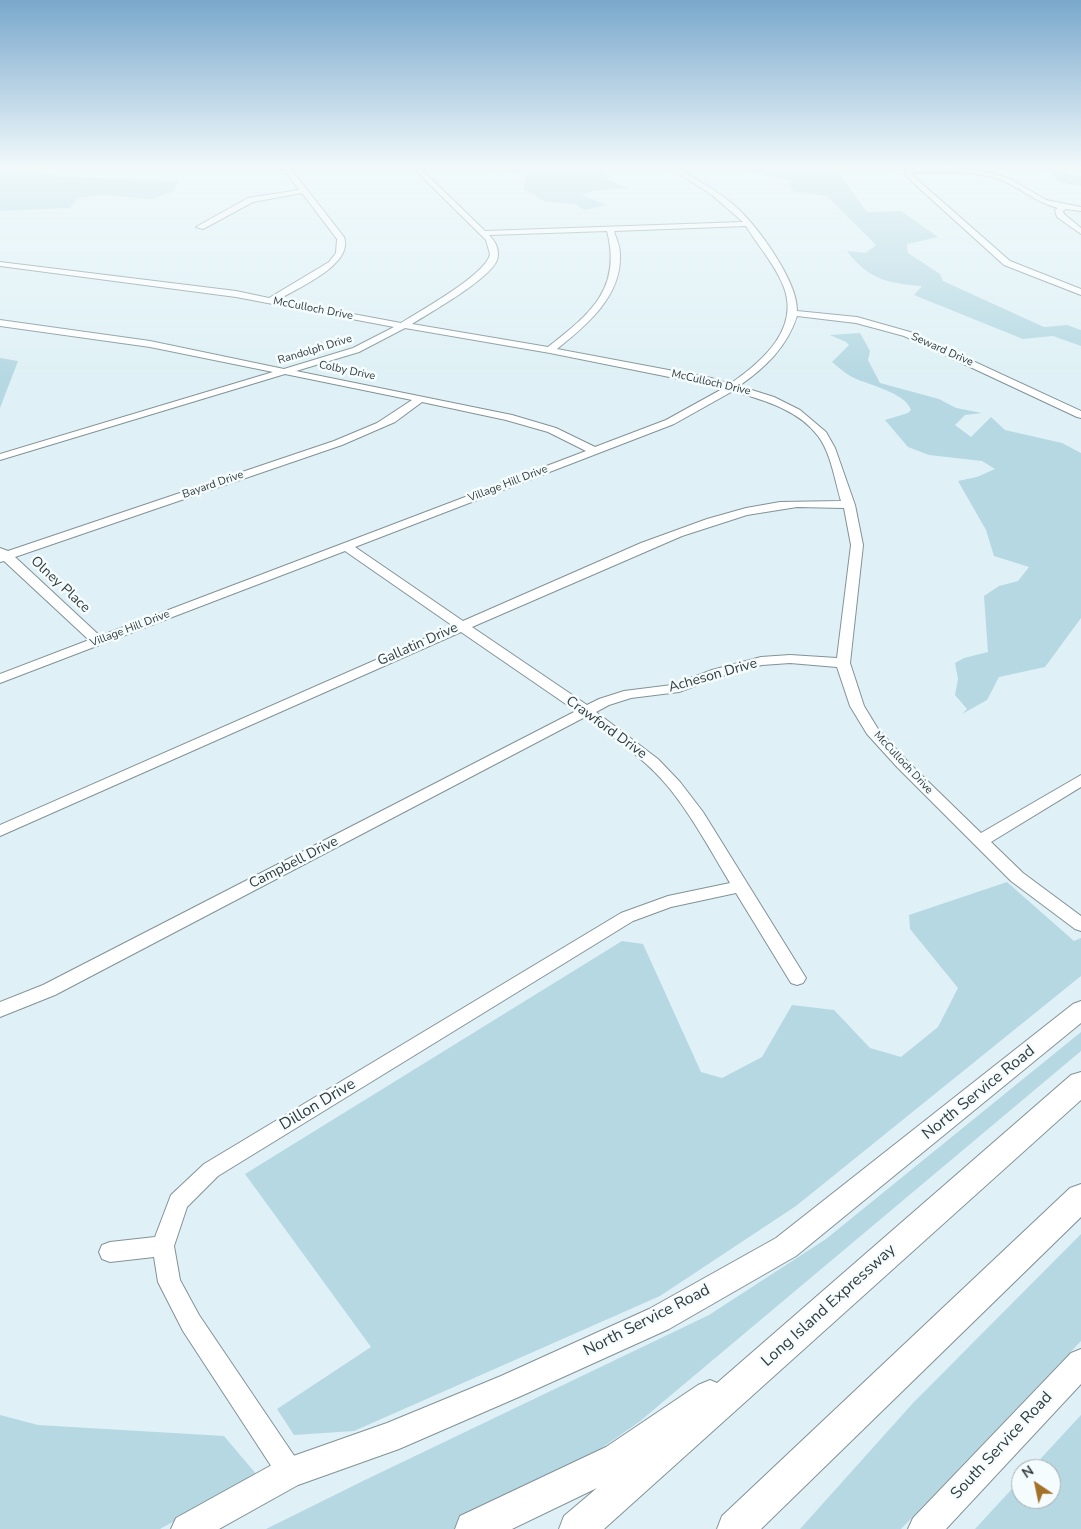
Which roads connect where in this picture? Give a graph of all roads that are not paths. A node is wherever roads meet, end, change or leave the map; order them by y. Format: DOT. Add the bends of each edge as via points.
graph roads {
  1 [pos="339,236"];
  2 [pos="486,236"];
  3 [pos="612,236"];
  4 [pos="757,236"];
  5 [pos="977,236"];
  6 [pos="0,264"];
  7 [pos="1081,292"];
  8 [pos="271,300"];
  9 [pos="793,313"];
  10 [pos="0,323"];
  11 [pos="403,325"];
  12 [pos="550,350"];
  13 [pos="285,371"];
  14 [pos="731,387"];
  15 [pos="420,399"];
  16 [pos="1081,415"];
  17 [pos="595,451"];
  18 [pos="0,457"];
  19 [pos="849,505"];
  20 [pos="346,546"];
  21 [pos="2,555"];
  22 [pos="460,626"];
  23 [pos="99,642"];
  24 [pos="843,663"];
  25 [pos="0,679"];
  26 [pos="587,712"];
  27 [pos="1081,780"];
  28 [pos="0,831"];
  29 [pos="980,841"];
  30 [pos="739,887"];
  31 [pos="1081,925"];
  32 [pos="797,978"];
  33 [pos="0,1010"];
  34 [pos="1081,1010"];
  35 [pos="1081,1082"];
  36 [pos="1081,1197"];
  37 [pos="164,1246"];
  38 [pos="110,1252"];
  39 [pos="782,1348"];
  40 [pos="1081,1362"];
  41 [pos="290,1472"];
  42 [pos="187,1529"];
  43 [pos="472,1529"];
  44 [pos="577,1529"];
  45 [pos="735,1529"];
  46 [pos="924,1529"];
  1 -- 8 [label="street" via="343,248 332,264"];
  2 -- 11 [label="street, Randolph Drive" via="495,254 492,263"];
  3 -- 12 [label="street" via="616,264 605,296 584,322"];
  4 -- 9 [label="street" via="779,268 790,294"];
  5 -- 7 [label="street" via="1007,263"];
  6 -- 8 [label="street, McCulloch Drive"];
  8 -- 11 [label="street, McCulloch Drive"];
  9 -- 14 [label="street, Village Hill Drive" via="776,349"];
  9 -- 16 [label="street, Seward Drive" via="857,320 907,334"];
  10 -- 13 [label="street, Colby Drive" via="150,344"];
  11 -- 12 [label="street, McCulloch Drive"];
  11 -- 13 [label="street, Randolph Drive" via="356,350"];
  12 -- 14 [label="street, McCulloch Drive"];
  13 -- 15 [label="street, Colby Drive"];
  13 -- 18 [label="street, Randolph Drive"];
  14 -- 17 [label="street, Village Hill Drive" via="695,410"];
  14 -- 19 [label="street, McCulloch Drive" via="770,399 810,422 830,448"];
  15 -- 17 [label="street, Colby Drive" via="532,423"];
  15 -- 21 [label="street, Bayard Drive" via="388,422 338,443"];
  17 -- 20 [label="street, Village Hill Drive"];
  19 -- 22 [label="street, Gallatin Drive" via="783,505 755,509 685,530"];
  19 -- 24 [label="street, McCulloch Drive" via="857,545"];
  20 -- 22 [label="street, Crawford Drive"];
  20 -- 23 [label="street, Village Hill Drive"];
  21 -- 23 [label="street, Olney Place"];
  22 -- 26 [label="street, Crawford Drive"];
  22 -- 28 [label="street, Gallatin Drive"];
  23 -- 25 [label="street, Village Hill Drive"];
  24 -- 26 [label="street, Acheson Drive" via="790,659 762,661 674,689 629,694"];
  24 -- 29 [label="street, McCulloch Drive" via="857,706 872,731"];
  26 -- 30 [label="street, Crawford Drive" via="629,742 675,785"];
  26 -- 33 [label="street, Campbell Drive" via="49,990"];
  27 -- 29 [label="street"];
  29 -- 31 [label="street, McCulloch Drive" via="1017,877"];
  30 -- 32 [label="street, Crawford Drive"];
  30 -- 37 [label="street, Dillon Drive" via="654,905 627,917 250,1146 212,1170 178,1202"];
  34 -- 41 [label="main road, North Service Road" via="786,1247 660,1319 388,1438"];
  35 -- 39 [label="highway, Long Island Expressway"];
  36 -- 45 [label="highway"];
  37 -- 38 [label="street"];
  37 -- 41 [label="street, Dillon Drive" via="169,1282 192,1323"];
  39 -- 43 [label="highway" via="618,1459"];
  39 -- 44 [label="highway, Long Island Expressway"];
  40 -- 46 [label="main road, South Service Road"];
  41 -- 42 [label="main road, North Service Road"];
}
